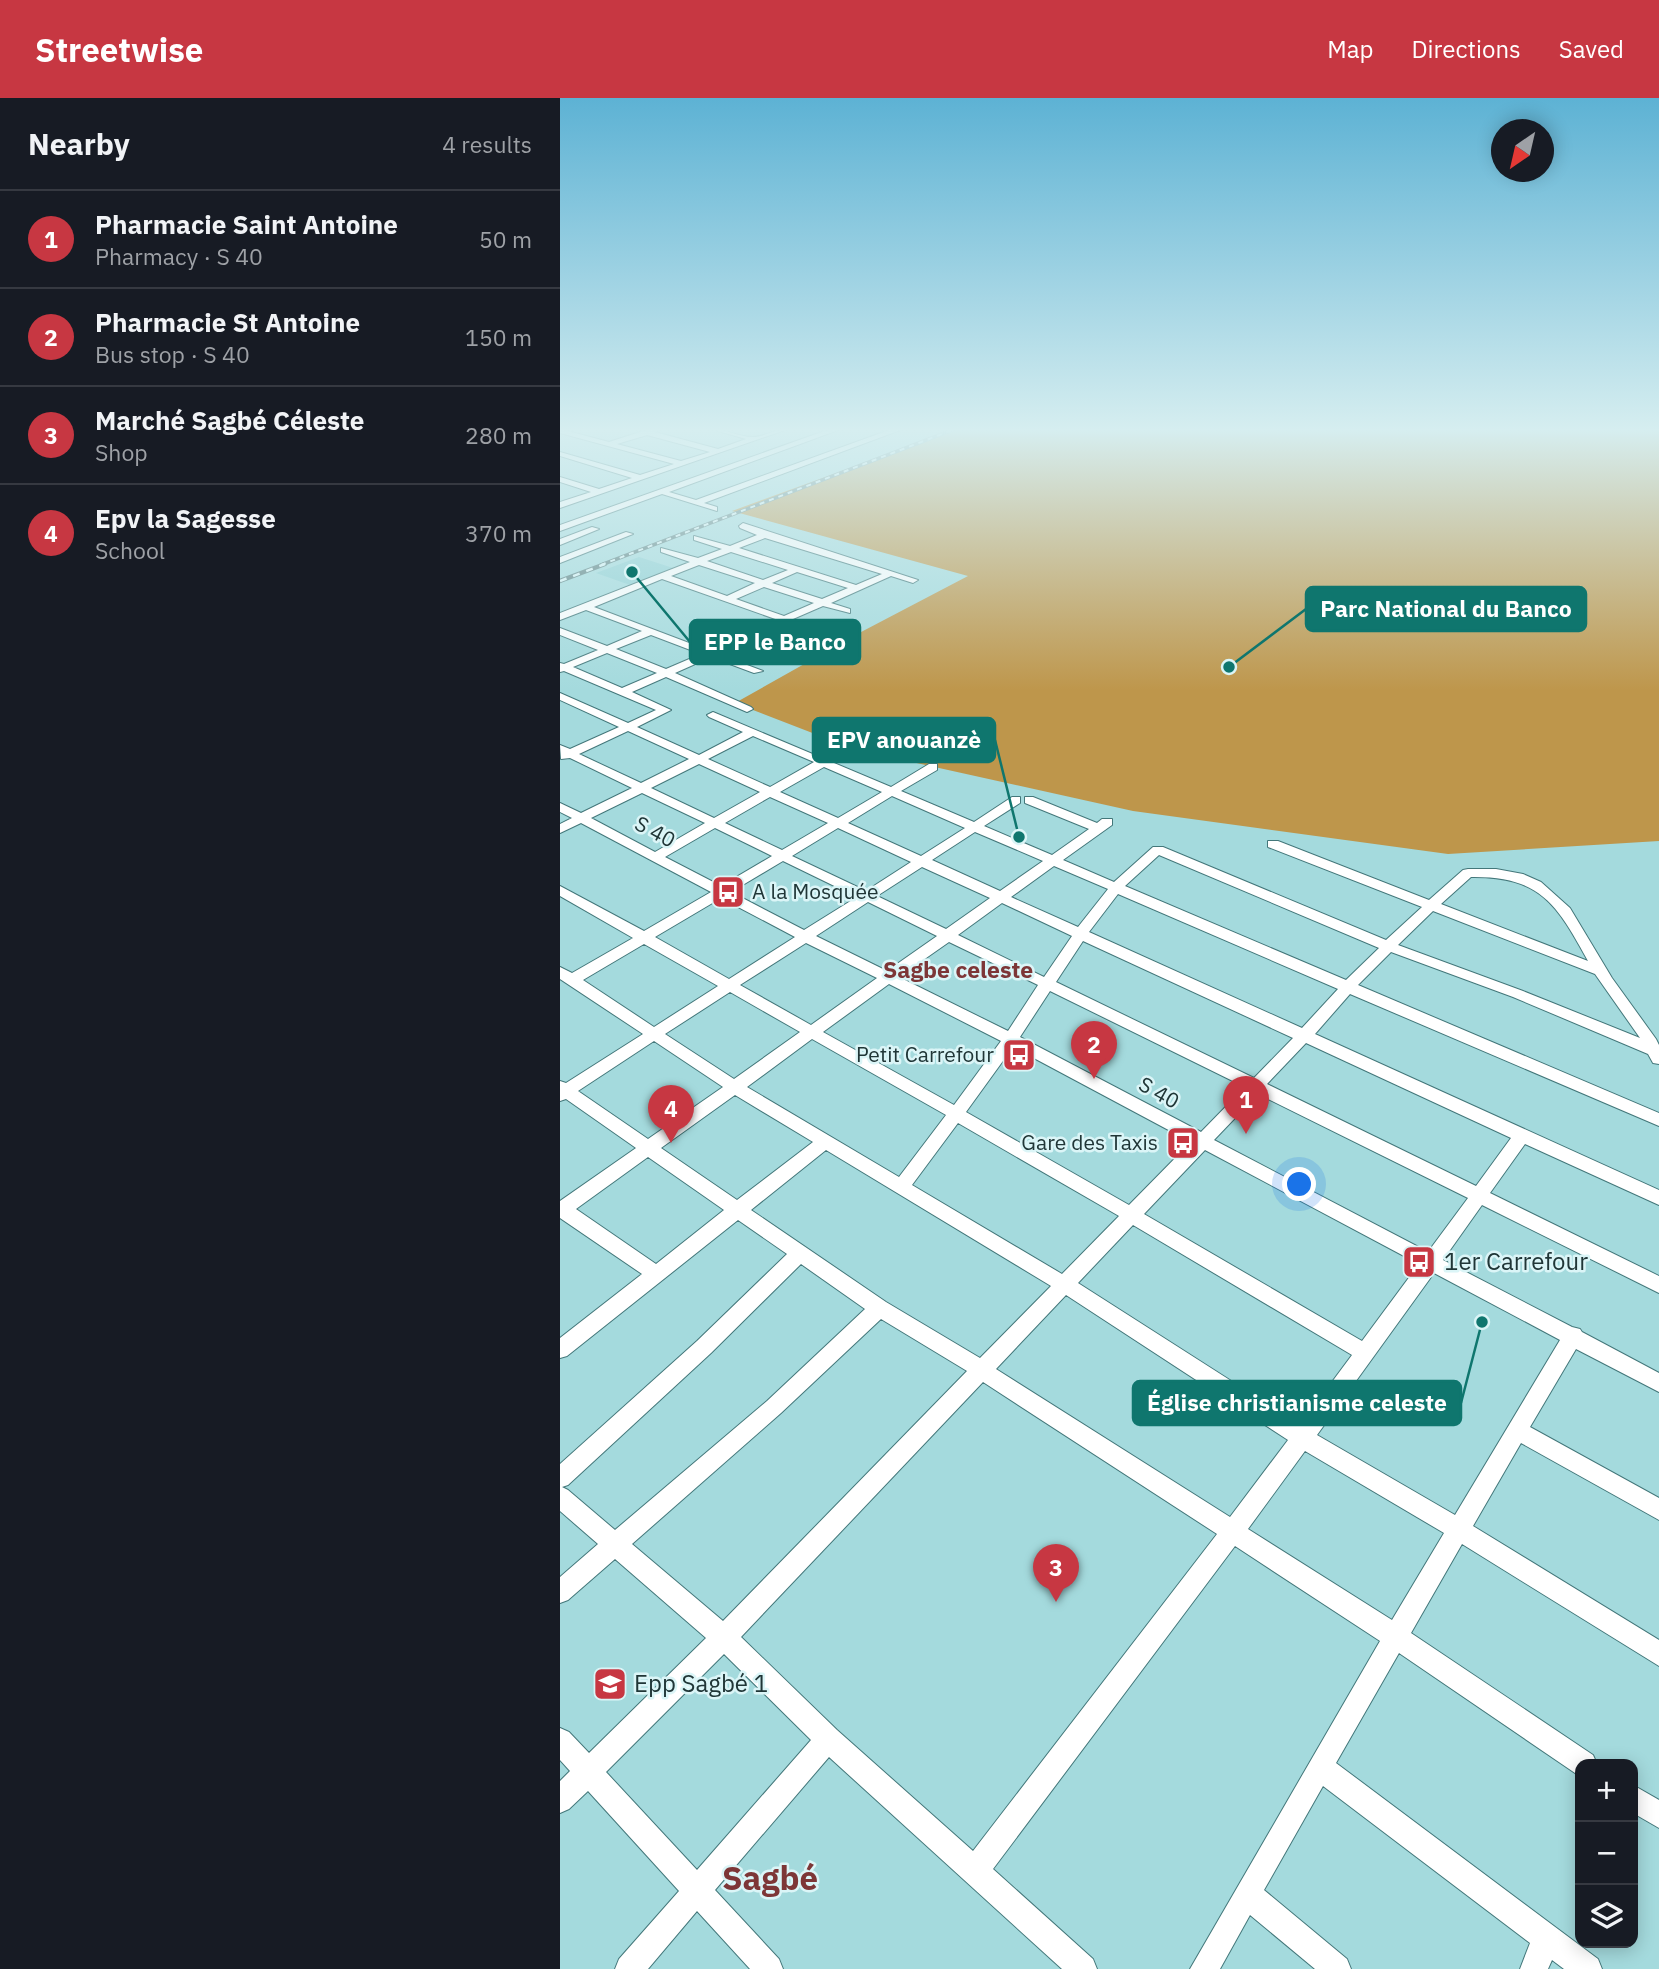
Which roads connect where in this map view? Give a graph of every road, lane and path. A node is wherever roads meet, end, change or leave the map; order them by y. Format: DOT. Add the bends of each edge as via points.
graph roads {
  1 [pos="595,516"];
  2 [pos="743,526"];
  3 [pos="560,528"];
  4 [pos="595,529"];
  5 [pos="629,534"];
  6 [pos="765,535"];
  7 [pos="697,538"];
  8 [pos="560,541"];
  9 [pos="732,547"];
  10 [pos="664,550"];
  11 [pos="560,560"];
  12 [pos="698,561"];
  13 [pos="797,569"];
  14 [pos="889,574"];
  15 [pos="662,576"];
  16 [pos="913,580"];
  17 [pos="763,583"];
  18 [pos="856,588"];
  19 [pos="727,599"];
  20 [pos="822,603"];
  21 [pos="586,607"];
  22 [pos="847,611"];
  23 [pos="560,617"];
  24 [pos="785,619"];
  25 [pos="812,629"];
  26 [pos="560,631"];
  27 [pos="651,631"];
  28 [pos="608,650"];
  29 [pos="709,654"];
  30 [pos="561,668"];
  31 [pos="758,671"];
  32 [pos="666,673"];
  33 [pos="607,686"];
  34 [pos="623,692"];
  35 [pos="574,699"];
  36 [pos="747,709"];
  37 [pos="713,715"];
  38 [pos="627,727"];
  39 [pos="753,732"];
  40 [pos="563,754"];
  41 [pos="698,759"];
  42 [pos="825,761"];
  43 [pos="933,767"];
  44 [pos="641,788"];
  45 [pos="894,791"];
  46 [pos="767,792"];
  47 [pos="560,807"];
  48 [pos="582,818"];
  49 [pos="714,823"];
  50 [pos="840,823"];
  51 [pos="976,828"];
  52 [pos="560,830"];
  53 [pos="1273,844"];
  54 [pos="782,856"];
  55 [pos="654,857"];
  56 [pos="1054,860"];
  57 [pos="924,862"];
  58 [pos="1116,888"];
  59 [pos="560,890"];
  60 [pos="720,891"];
  61 [pos="867,897"];
  62 [pos="1001,897"];
  63 [pos="1429,906"];
  64 [pos="1082,934"];
  65 [pos="644,935"];
  66 [pos="946,936"];
  67 [pos="806,937"];
  68 [pos="1387,946"];
  69 [pos="1600,971"];
  70 [pos="566,976"];
  71 [pos="888,978"];
  72 [pos="1047,985"];
  73 [pos="732,986"];
  74 [pos="1346,988"];
  75 [pos="813,1031"];
  76 [pos="1306,1034"];
  77 [pos="652,1035"];
  78 [pos="1010,1039"];
  79 [pos="1656,1055"];
  80 [pos="1255,1084"];
  81 [pos="733,1086"];
  82 [pos="562,1091"];
  83 [pos="955,1113"];
  84 [pos="1659,1120"];
  85 [pos="1522,1136"];
  86 [pos="825,1141"];
  87 [pos="1200,1142"];
  88 [pos="649,1147"];
  89 [pos="901,1187"];
  90 [pos="1480,1195"];
  91 [pos="1659,1198"];
  92 [pos="560,1210"];
  93 [pos="737,1210"];
  94 [pos="1130,1217"];
  95 [pos="799,1254"];
  96 [pos="1431,1261"];
  97 [pos="655,1273"];
  98 [pos="1064,1284"];
  99 [pos="1659,1284"];
  100 [pos="878,1308"];
  101 [pos="1573,1335"];
  102 [pos="560,1350"];
  103 [pos="1364,1352"];
  104 [pos="980,1369"];
  105 [pos="1659,1383"];
  106 [pos="1518,1431"];
  107 [pos="1301,1437"];
  108 [pos="560,1478"];
  109 [pos="560,1497"];
  110 [pos="1659,1510"];
  111 [pos="1460,1530"];
  112 [pos="1231,1532"];
  113 [pos="612,1544"];
  114 [pos="560,1591"];
  115 [pos="724,1637"];
  116 [pos="1396,1637"];
  117 [pos="1659,1654"];
  118 [pos="828,1739"];
  119 [pos="560,1741"];
  120 [pos="1577,1759"];
  121 [pos="1319,1767"];
  122 [pos="587,1771"];
  123 [pos="560,1800"];
  124 [pos="1638,1801"];
  125 [pos="1659,1815"];
  126 [pos="974,1872"];
  127 [pos="696,1892"];
  128 [pos="1247,1894"];
  129 [pos="1547,1938"];
  130 [pos="629,1969"];
  131 [pos="769,1969"];
  132 [pos="1083,1969"];
  133 [pos="1204,1969"];
  134 [pos="1337,1969"];
  135 [pos="1534,1969"];
  136 [pos="1588,1969"];
  1 -- 3 [label="street"];
  2 -- 6 [label="street"];
  4 -- 8 [label="street"];
  5 -- 11 [label="street"];
  6 -- 9 [label="street"];
  6 -- 14 [label="street"];
  7 -- 9 [label="street"];
  9 -- 12 [label="street"];
  9 -- 13 [label="street"];
  10 -- 12 [label="street"];
  12 -- 15 [label="street"];
  12 -- 17 [label="street"];
  13 -- 17 [label="street"];
  13 -- 18 [label="street"];
  14 -- 16 [label="street"];
  14 -- 18 [label="street"];
  15 -- 19 [label="street"];
  15 -- 21 [label="street"];
  17 -- 19 [label="street"];
  17 -- 20 [label="street"];
  18 -- 20 [label="street"];
  19 -- 24 [label="street"];
  20 -- 22 [label="street"];
  20 -- 24 [label="street"];
  21 -- 23 [label="street"];
  21 -- 27 [label="street"];
  24 -- 25 [label="street"];
  26 -- 28 [label="street"];
  27 -- 28 [label="street"];
  27 -- 29 [label="street"];
  28 -- 30 [label="street"];
  28 -- 32 [label="street"];
  29 -- 31 [label="street"];
  29 -- 32 [label="street"];
  30 -- 33 [label="street"];
  32 -- 34 [label="street"];
  32 -- 36 [label="street"];
  33 -- 34 [label="street"];
  33 -- 35 [label="street"];
  34 -- 38 [label="street" via="665,710"];
  35 -- 38 [label="street"];
  37 -- 39 [label="street"];
  38 -- 40 [label="street"];
  38 -- 41 [label="street"];
  39 -- 41 [label="street"];
  39 -- 42 [label="street"];
  40 -- 44 [label="street"];
  41 -- 44 [label="street"];
  41 -- 46 [label="street"];
  42 -- 45 [label="street"];
  42 -- 46 [label="street"];
  43 -- 45 [label="street"];
  44 -- 48 [label="street"];
  44 -- 49 [label="street"];
  45 -- 50 [label="street"];
  45 -- 51 [label="street"];
  46 -- 49 [label="street"];
  46 -- 50 [label="street"];
  47 -- 48 [label="street, S 40"];
  48 -- 52 [label="street"];
  48 -- 55 [label="street, S 40"];
  49 -- 54 [label="street"];
  49 -- 55 [label="street"];
  50 -- 54 [label="street"];
  50 -- 57 [label="street"];
  51 -- 56 [label="street"];
  51 -- 56 [label="street" via="1023,800 1103,825"];
  51 -- 57 [label="street"];
  53 -- 63 [label="street"];
  54 -- 60 [label="street"];
  54 -- 61 [label="street"];
  55 -- 60 [label="street, S 40"];
  56 -- 58 [label="street"];
  56 -- 62 [label="street"];
  57 -- 61 [label="street"];
  57 -- 62 [label="street"];
  58 -- 64 [label="street"];
  58 -- 68 [label="street" via="1161,850"];
  58 -- 74 [label="street"];
  59 -- 65 [label="street"];
  60 -- 65 [label="street"];
  60 -- 67 [label="street, S 40"];
  61 -- 66 [label="street"];
  61 -- 67 [label="street"];
  62 -- 64 [label="street"];
  62 -- 66 [label="street"];
  63 -- 68 [label="street"];
  63 -- 69 [label="street"];
  63 -- 69 [label="street" via="1468,873 1508,874 1554,896 1582,934"];
  64 -- 72 [label="street"];
  64 -- 76 [label="street"];
  65 -- 70 [label="street"];
  65 -- 73 [label="street"];
  66 -- 71 [label="street"];
  66 -- 72 [label="street"];
  67 -- 71 [label="street, S 40"];
  67 -- 73 [label="street"];
  68 -- 74 [label="street"];
  68 -- 79 [label="street" via="1518,994"];
  69 -- 79 [label="street"];
  70 -- 77 [label="street"];
  71 -- 75 [label="street"];
  71 -- 78 [label="street, S 40"];
  72 -- 78 [label="street"];
  72 -- 80 [label="street"];
  73 -- 75 [label="street"];
  73 -- 77 [label="street"];
  74 -- 76 [label="street"];
  74 -- 84 [label="street"];
  75 -- 81 [label="street"];
  75 -- 83 [label="street"];
  76 -- 80 [label="street"];
  76 -- 85 [label="street"];
  77 -- 81 [label="street"];
  77 -- 82 [label="street"];
  78 -- 83 [label="street"];
  78 -- 87 [label="street, S 40"];
  80 -- 87 [label="street"];
  80 -- 90 [label="street"];
  81 -- 86 [label="street"];
  81 -- 88 [label="street"];
  82 -- 88 [label="street"];
  83 -- 89 [label="street"];
  83 -- 94 [label="street"];
  85 -- 90 [label="street"];
  85 -- 91 [label="street"];
  86 -- 89 [label="street"];
  86 -- 93 [label="street"];
  87 -- 94 [label="street"];
  87 -- 96 [label="street, S 40"];
  88 -- 92 [label="street"];
  88 -- 93 [label="street"];
  89 -- 98 [label="street"];
  90 -- 96 [label="street"];
  90 -- 99 [label="street"];
  92 -- 97 [label="street"];
  93 -- 95 [label="street"];
  93 -- 97 [label="street"];
  94 -- 98 [label="street"];
  94 -- 103 [label="street"];
  95 -- 100 [label="street"];
  95 -- 108 [label="street"];
  96 -- 101 [label="street, S 40"];
  96 -- 103 [label="street"];
  97 -- 102 [label="street"];
  98 -- 104 [label="street"];
  98 -- 107 [label="street"];
  100 -- 104 [label="street"];
  100 -- 113 [label="street" via="774,1407"];
  101 -- 105 [label="street, S 40"];
  101 -- 106 [label="street"];
  103 -- 107 [label="street"];
  104 -- 112 [label="street"];
  104 -- 115 [label="street"];
  106 -- 110 [label="street"];
  106 -- 111 [label="street"];
  107 -- 111 [label="street"];
  107 -- 112 [label="street"];
  109 -- 113 [label="street"];
  111 -- 116 [label="street"];
  111 -- 117 [label="street"];
  112 -- 116 [label="street"];
  112 -- 126 [label="street" via="1142,1656"];
  113 -- 114 [label="street"];
  113 -- 115 [label="street"];
  115 -- 118 [label="street"];
  115 -- 122 [label="street"];
  116 -- 120 [label="street"];
  116 -- 121 [label="street"];
  118 -- 126 [label="street"];
  118 -- 127 [label="street"];
  119 -- 122 [label="street"];
  121 -- 128 [label="street"];
  121 -- 129 [label="street"];
  122 -- 123 [label="street"];
  122 -- 127 [label="street"];
  124 -- 125 [label="street"];
  126 -- 132 [label="street"];
  127 -- 130 [label="street"];
  127 -- 131 [label="street"];
  128 -- 133 [label="street"];
  128 -- 134 [label="street"];
  129 -- 135 [label="street"];
  129 -- 136 [label="street"];
}
